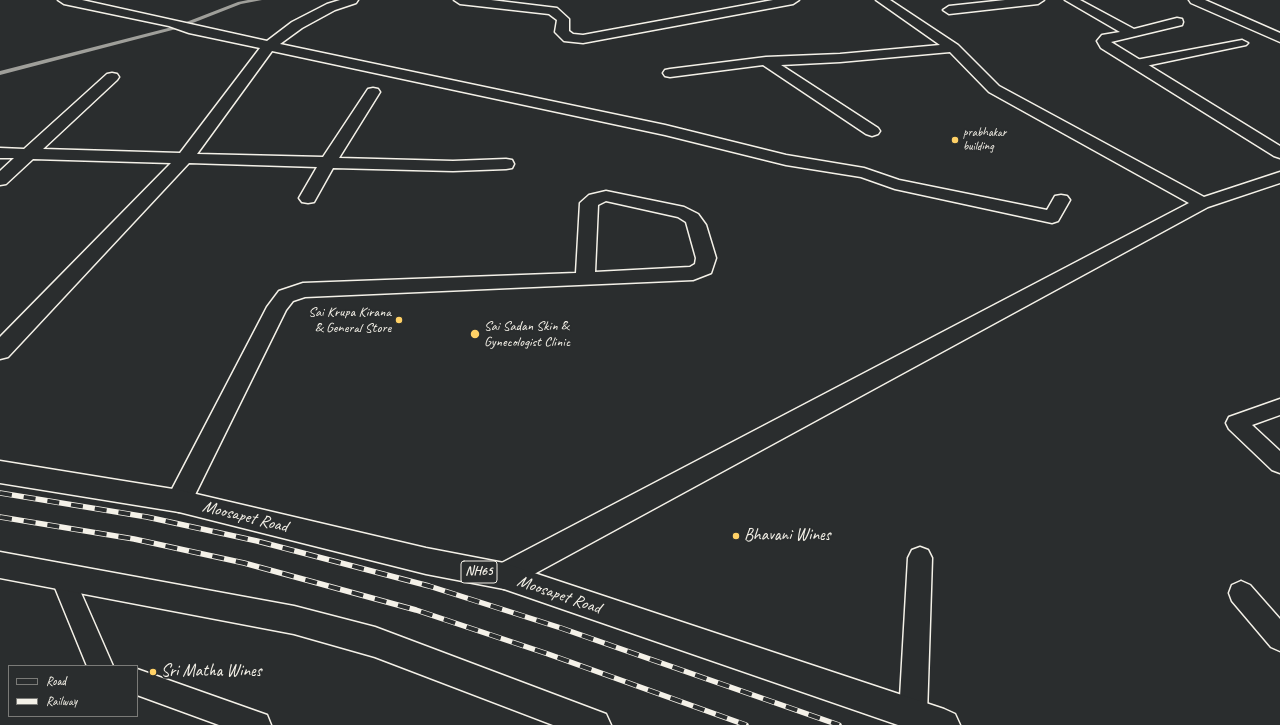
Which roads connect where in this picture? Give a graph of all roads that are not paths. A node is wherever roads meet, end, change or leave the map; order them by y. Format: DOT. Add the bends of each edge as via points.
graph roads {
  1 [pos="64,0"];
  2 [pos="352,0"];
  3 [pos="460,0"];
  4 [pos="793,0"];
  5 [pos="882,0"];
  6 [pos="1038,0"];
  7 [pos="1071,0"];
  8 [pos="1195,0"];
  9 [pos="949,10"];
  10 [pos="1177,22"];
  11 [pos="1132,33"];
  12 [pos="1280,38"];
  13 [pos="1242,43"];
  14 [pos="269,46"];
  15 [pos="953,48"];
  16 [pos="766,61"];
  17 [pos="1136,64"];
  18 [pos="670,73"];
  19 [pos="112,77"];
  20 [pos="373,92"];
  21 [pos="872,131"];
  22 [pos="0,153"];
  23 [pos="1280,154"];
  24 [pos="28,155"];
  25 [pos="185,158"];
  26 [pos="328,162"];
  27 [pos="506,164"];
  28 [pos="1280,178"];
  29 [pos="0,180"];
  30 [pos="308,198"];
  31 [pos="1061,200"];
  32 [pos="1202,203"];
  33 [pos="585,279"];
  34 [pos="0,351"];
  35 [pos="1280,407"];
  36 [pos="1280,464"];
  37 [pos="0,472"];
  38 [pos="178,500"];
  39 [pos="920,558"];
  40 [pos="0,565"];
  41 [pos="504,576"];
  42 [pos="64,578"];
  43 [pos="1240,593"];
  44 [pos="1280,638"];
  45 [pos="100,665"];
  46 [pos="138,682"];
  47 [pos="913,714"];
  48 [pos="257,725"];
  49 [pos="595,725"];
  50 [pos="944,725"];
  1 -- 14 [label="main road"];
  2 -- 14 [label="main road" via="331,7 297,25"];
  3 -- 4 [label="main road" via="553,11 563,19 562,32 570,38 583,39"];
  5 -- 15 [label="main road"];
  6 -- 9 [label="main road"];
  7 -- 11 [label="main road"];
  8 -- 12 [label="main road"];
  10 -- 11 [label="main road"];
  11 -- 17 [label="main road" via="1107,38 1104,41 1106,45"];
  13 -- 17 [label="lane"];
  14 -- 25 [label="main road"];
  14 -- 31 [label="main road" via="665,130 786,160 864,173 895,184 1052,217"];
  15 -- 16 [label="main road" via="840,58"];
  15 -- 32 [label="main road" via="994,89"];
  16 -- 18 [label="main road"];
  16 -- 21 [label="main road"];
  17 -- 23 [label="main road"];
  19 -- 24 [label="main road"];
  20 -- 26 [label="main road"];
  22 -- 24 [label="main road"];
  24 -- 25 [label="main road"];
  24 -- 29 [label="main road"];
  25 -- 26 [label="main road"];
  25 -- 34 [label="main road"];
  26 -- 27 [label="main road" via="453,166"];
  26 -- 30 [label="main road"];
  28 -- 32 [label="main road"];
  32 -- 41 [label="main road"];
  33 -- 33 [label="main road" via="693,273 704,268 706,258 697,225 684,213 606,196 595,199 588,203"];
  33 -- 38 [label="main road" via="303,290 286,296 277,307"];
  35 -- 36 [label="lane" via="1236,423"];
  37 -- 38 [label="main road, Moosapet Road / NH65"];
  38 -- 41 [label="main road, Moosapet Road / NH65" via="426,561"];
  39 -- 47 [label="lane"];
  40 -- 42 [label="main road"];
  41 -- 47 [label="main road, Moosapet Road / NH65"];
  42 -- 45 [label="lane"];
  42 -- 49 [label="main road" via="294,620 374,642"];
  43 -- 44 [label="lane"];
  46 -- 48 [label="lane"];
  47 -- 50 [label="main road, Moosapet Road / NH65"];
}
